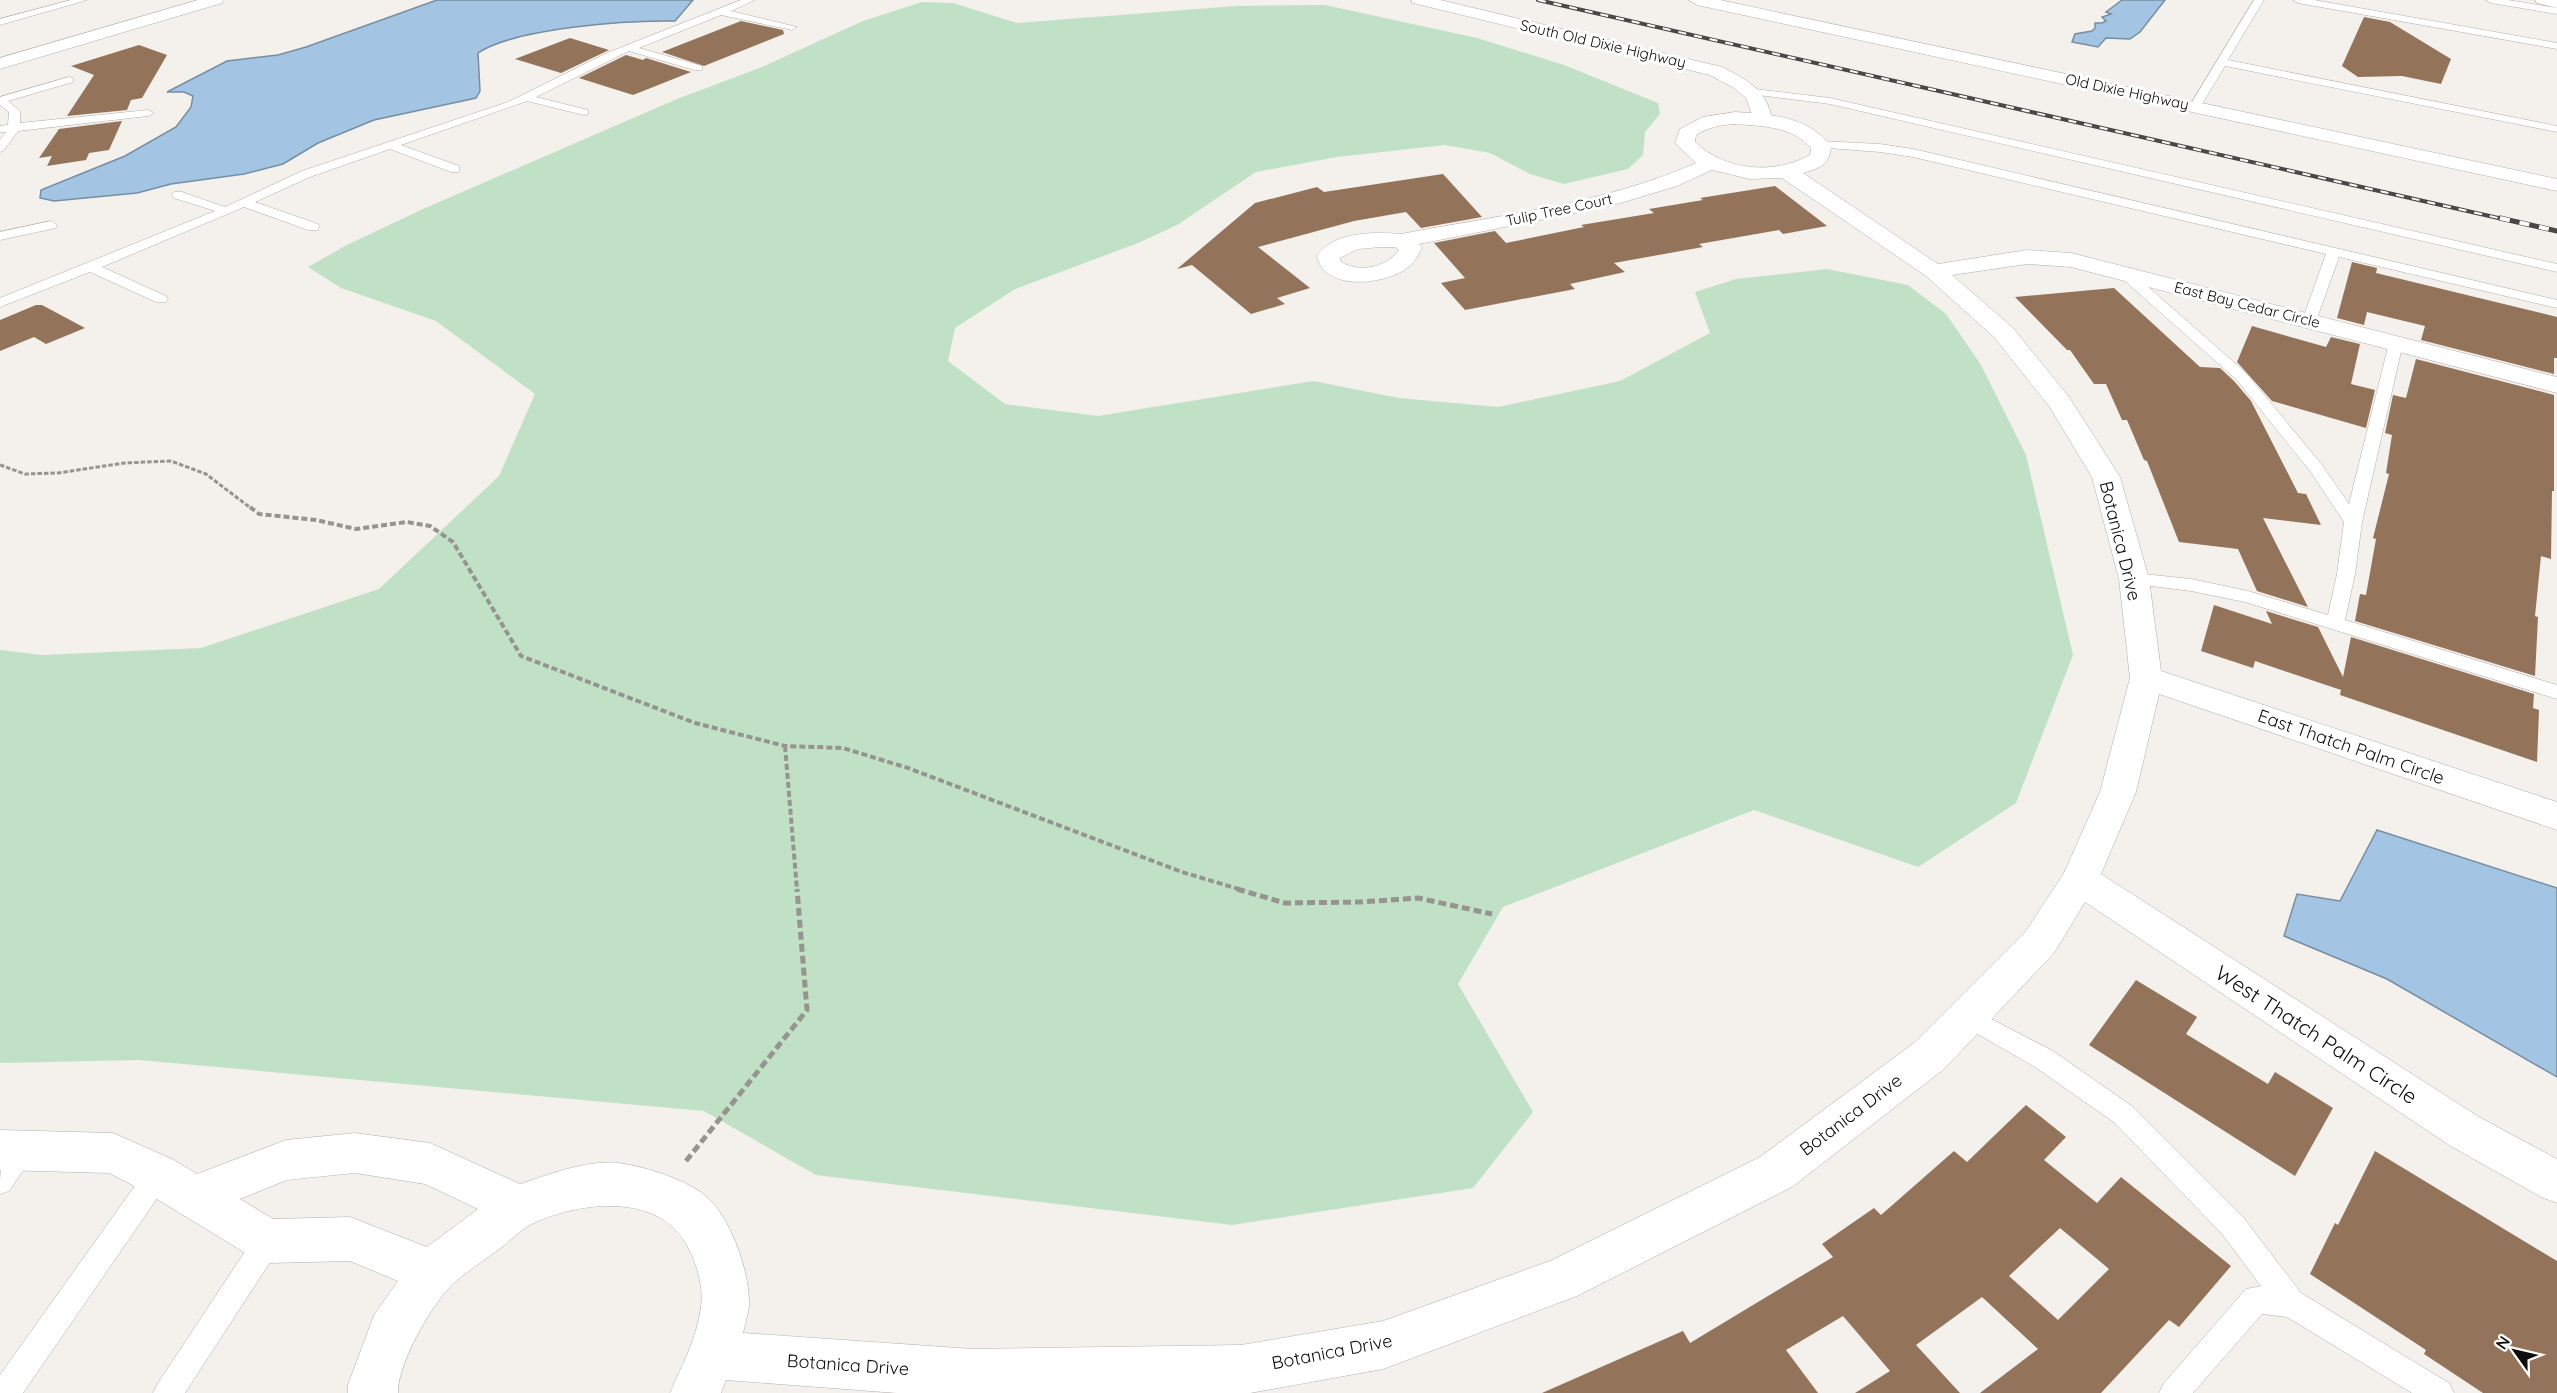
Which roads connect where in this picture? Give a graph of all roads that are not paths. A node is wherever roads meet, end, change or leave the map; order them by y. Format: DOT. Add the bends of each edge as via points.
graph roads {
  1 [pos="41,0"];
  2 [pos="82,0"];
  3 [pos="183,0"];
  4 [pos="216,0"];
  5 [pos="750,0"];
  6 [pos="1419,0"];
  7 [pos="1696,0"];
  8 [pos="2259,0"];
  9 [pos="2298,0"];
  10 [pos="2491,0"];
  11 [pos="2543,0"];
  12 [pos="2557,3"];
  13 [pos="57,7"];
  14 [pos="2557,11"];
  15 [pos="722,12"];
  16 [pos="0,22"];
  17 [pos="792,27"];
  18 [pos="2557,46"];
  19 [pos="629,48"];
  20 [pos="0,54"];
  21 [pos="2221,62"];
  22 [pos="0,64"];
  23 [pos="698,68"];
  24 [pos="69,80"];
  25 [pos="2182,83"];
  26 [pos="2206,88"];
  27 [pos="0,89"];
  28 [pos="1754,92"];
  29 [pos="2229,93"];
  30 [pos="524,97"];
  31 [pos="0,100"];
  32 [pos="2194,107"];
  33 [pos="584,112"];
  34 [pos="148,113"];
  35 [pos="1762,119"];
  36 [pos="15,126"];
  37 [pos="0,129"];
  38 [pos="2557,129"];
  39 [pos="389,145"];
  40 [pos="1819,145"];
  41 [pos="0,148"];
  42 [pos="1712,164"];
  43 [pos="455,169"];
  44 [pos="1787,172"];
  45 [pos="2557,185"];
  46 [pos="178,195"];
  47 [pos="244,203"];
  48 [pos="226,211"];
  49 [pos="51,225"];
  50 [pos="314,227"];
  51 [pos="0,236"];
  52 [pos="1401,241"];
  53 [pos="2334,251"];
  54 [pos="91,267"];
  55 [pos="2557,268"];
  56 [pos="1934,271"];
  57 [pos="2124,273"];
  58 [pos="161,299"];
  59 [pos="1,302"];
  60 [pos="2557,304"];
  61 [pos="2309,321"];
  62 [pos="2396,343"];
  63 [pos="2557,385"];
  64 [pos="2353,522"];
  65 [pos="2134,579"];
  66 [pos="2335,624"];
  67 [pos="2146,678"];
  68 [pos="2557,692"];
  69 [pos="2557,816"];
  70 [pos="2080,879"];
  71 [pos="1968,1017"];
  72 [pos="8,1161"];
  73 [pos="2557,1182"];
  74 [pos="176,1185"];
  75 [pos="519,1206"];
  76 [pos="268,1241"];
  77 [pos="432,1272"];
  78 [pos="2291,1303"];
  79 [pos="704,1374"];
  80 [pos="1242,1382"];
  81 [pos="5,1393"];
  82 [pos="168,1393"];
  83 [pos="373,1393"];
  84 [pos="2174,1393"];
  85 [pos="2439,1393"];
  1 -- 13 [label="lane"];
  2 -- 13 [label="lane"];
  3 -- 20 [label="street"];
  4 -- 22 [label="street"];
  5 -- 15 [label="lane"];
  6 -- 28 [label="street, South Old Dixie Highway" via="1716,71"];
  7 -- 32 [label="street, Old Dixie Highway"];
  8 -- 21 [label="lane"];
  9 -- 18 [label="lane"];
  10 -- 14 [label="lane"];
  11 -- 12 [label="street"];
  13 -- 16 [label="lane"];
  15 -- 17 [label="lane"];
  15 -- 19 [label="lane"];
  19 -- 23 [label="lane"];
  19 -- 30 [label="lane"];
  21 -- 26 [label="lane"];
  21 -- 38 [label="lane"];
  24 -- 31 [label="lane"];
  25 -- 26 [label="street, Old Dixie Highway"];
  26 -- 29 [label="street, Old Dixie Highway"];
  26 -- 32 [label="lane"];
  27 -- 31 [label="lane"];
  28 -- 35 [label="street" via="1762,108"];
  28 -- 55 [label="lane" via="1830,100"];
  30 -- 33 [label="lane"];
  30 -- 39 [label="lane"];
  31 -- 36 [label="lane" via="14,111"];
  32 -- 45 [label="street, Old Dixie Highway"];
  34 -- 36 [label="lane"];
  35 -- 40 [label="street" via="1802,131"];
  35 -- 42 [label="street" via="1708,121 1687,133 1685,142 1692,152"];
  36 -- 37 [label="lane"];
  36 -- 41 [label="lane"];
  39 -- 43 [label="lane"];
  39 -- 47 [label="lane" via="306,174"];
  40 -- 44 [label="street" via="1820,159 1808,167"];
  40 -- 53 [label="lane" via="1913,153"];
  42 -- 44 [label="street" via="1752,173"];
  42 -- 52 [label="street, Tulip Tree Court" via="1670,182 1603,202"];
  44 -- 56 [label="street, Botanica Drive"];
  46 -- 48 [label="lane"];
  47 -- 48 [label="lane"];
  47 -- 50 [label="lane"];
  48 -- 54 [label="lane"];
  49 -- 51 [label="lane"];
  53 -- 60 [label="lane"];
  53 -- 61 [label="lane"];
  54 -- 58 [label="lane"];
  54 -- 59 [label="lane"];
  56 -- 57 [label="street, East Bay Cedar Circle" via="2027,257 2071,260"];
  56 -- 65 [label="street, Botanica Drive" via="2003,332 2060,403 2106,477"];
  57 -- 61 [label="street, East Bay Cedar Circle"];
  57 -- 64 [label="lane" via="2241,376 2316,468"];
  61 -- 62 [label="street, East Bay Cedar Circle"];
  62 -- 63 [label="street, East Bay Cedar Circle"];
  62 -- 64 [label="lane"];
  64 -- 66 [label="lane"];
  65 -- 66 [label="lane" via="2248,597"];
  65 -- 67 [label="street, Botanica Drive"];
  66 -- 68 [label="lane"];
  67 -- 69 [label="street, East Thatch Palm Circle"];
  67 -- 70 [label="street, Botanica Drive" via="2118,792"];
  70 -- 71 [label="street, Botanica Drive" via="2040,942"];
  70 -- 73 [label="street, West Thatch Palm Circle" via="2464,1131"];
  71 -- 78 [label="lane" via="2044,1059 2124,1116 2233,1226"];
  71 -- 80 [label="street, Botanica Drive" via="1929,1056 1776,1172 1560,1280 1383,1345"];
  72 -- 74 [label="street" via="113,1153"];
  74 -- 75 [label="street" via="285,1160 355,1153 430,1164"];
  74 -- 76 [label="street"];
  74 -- 81 [label="lane"];
  75 -- 77 [label="street"];
  75 -- 79 [label="street" via="568,1189 617,1184 657,1191 694,1215 718,1254 725,1306"];
  76 -- 77 [label="street" via="350,1239"];
  76 -- 82 [label="lane"];
  77 -- 83 [label="street" via="391,1332"];
  78 -- 84 [label="lane" via="2256,1299"];
  78 -- 85 [label="lane"];
  79 -- 80 [label="street, Botanica Drive" via="973,1374"];
}
